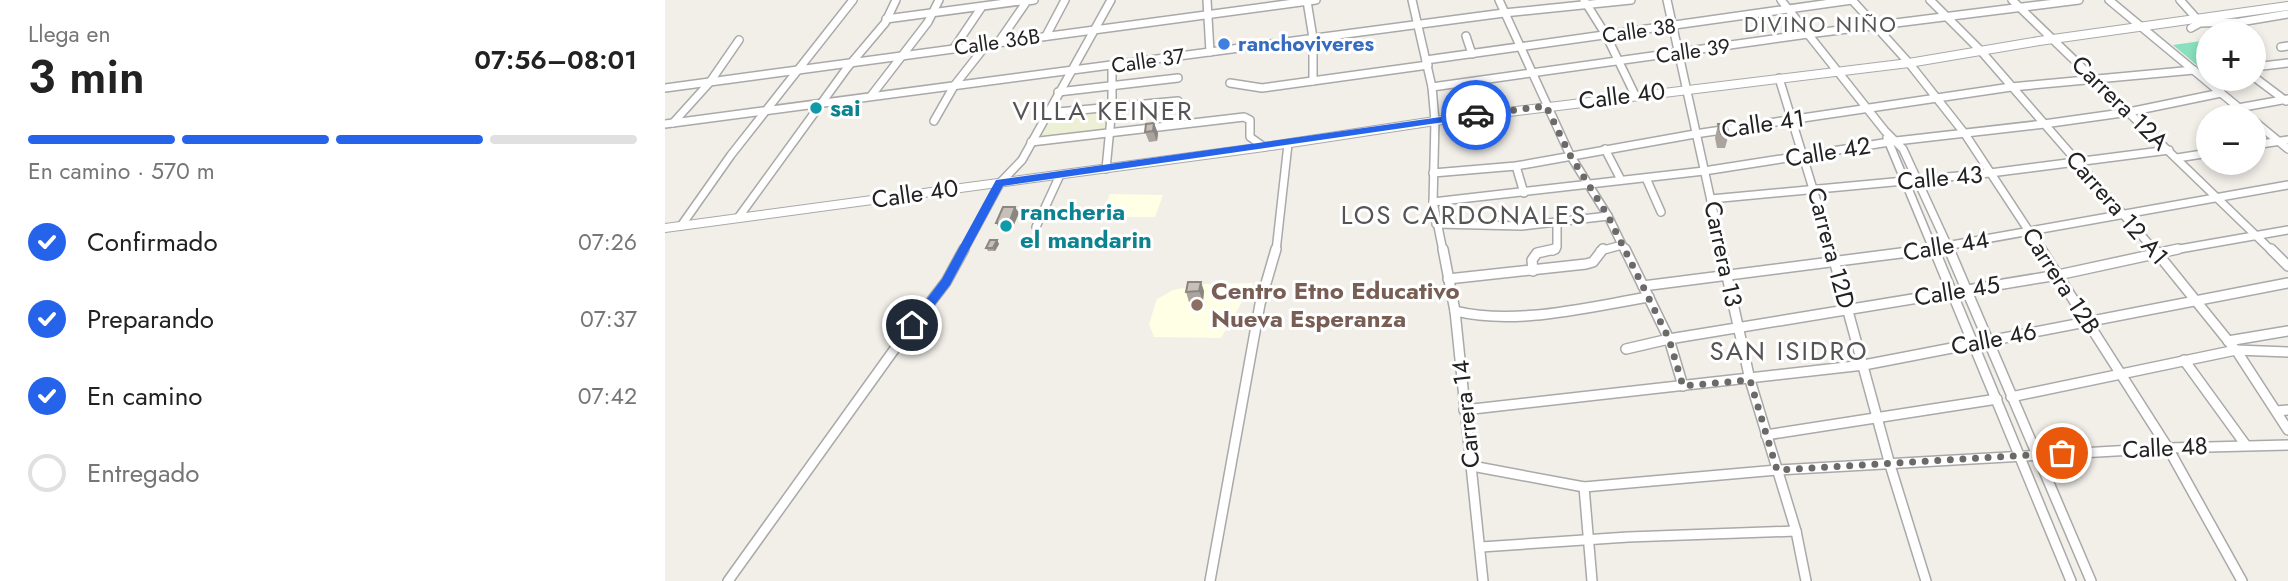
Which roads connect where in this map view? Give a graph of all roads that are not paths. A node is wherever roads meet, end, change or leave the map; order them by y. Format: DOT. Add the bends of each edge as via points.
graph roads {
  1 [pos="852,0"];
  2 [pos="896,0"];
  3 [pos="939,0"];
  4 [pos="1030,0"];
  5 [pos="1065,0"];
  6 [pos="1111,0"];
  7 [pos="1207,0"];
  8 [pos="1316,0"];
  9 [pos="1412,0"];
  10 [pos="1499,0"];
  11 [pos="1631,0"];
  12 [pos="1667,0"];
  13 [pos="1781,0"];
  14 [pos="1851,0"];
  15 [pos="1930,0"];
  16 [pos="2012,0"];
  17 [pos="2079,0"];
  18 [pos="2109,0"];
  19 [pos="2180,0"];
  20 [pos="2275,0"];
  21 [pos="1307,1"];
  22 [pos="1585,1"];
  23 [pos="1623,1"];
  24 [pos="2020,7"];
  25 [pos="981,8"];
  26 [pos="1787,9"];
  27 [pos="2287,9"];
  28 [pos="1504,13"];
  29 [pos="929,15"];
  30 [pos="1208,15"];
  31 [pos="1947,17"];
  32 [pos="886,19"];
  33 [pos="2197,19"];
  34 [pos="1418,24"];
  35 [pos="1670,26"];
  36 [pos="1876,26"];
  37 [pos="2141,27"];
  38 [pos="2191,28"];
  39 [pos="1093,30"];
  40 [pos="1808,34"];
  41 [pos="1606,35"];
  42 [pos="1046,36"];
  43 [pos="1466,36"];
  44 [pos="1313,38"];
  45 [pos="2054,39"];
  46 [pos="739,40"];
  47 [pos="998,43"];
  48 [pos="987,44"];
  49 [pos="954,48"];
  50 [pos="1520,48"];
  51 [pos="1981,51"];
  52 [pos="1210,52"];
  53 [pos="1472,54"];
  54 [pos="1677,54"];
  55 [pos="902,55"];
  56 [pos="853,62"];
  57 [pos="1619,62"];
  58 [pos="1427,63"];
  59 [pos="1909,63"];
  60 [pos="2288,63"];
  61 [pos="1112,66"];
  62 [pos="2266,66"];
  63 [pos="799,69"];
  64 [pos="2195,70"];
  65 [pos="1070,72"];
  66 [pos="1839,72"];
  67 [pos="1532,74"];
  68 [pos="1178,78"];
  69 [pos="1779,78"];
  70 [pos="2094,79"];
  71 [pos="1313,81"];
  72 [pos="710,82"];
  73 [pos="1230,83"];
  74 [pos="954,86"];
  75 [pos="2266,86"];
  76 [pos="2011,87"];
  77 [pos="665,88"];
  78 [pos="1112,88"];
  79 [pos="1432,88"];
  80 [pos="1685,88"];
  81 [pos="1058,92"];
  82 [pos="2221,93"];
  83 [pos="1635,95"];
  84 [pos="871,96"];
  85 [pos="1936,98"];
  86 [pos="1178,101"];
  87 [pos="2287,101"];
  88 [pos="824,102"];
  89 [pos="2235,105"];
  90 [pos="2259,105"];
  91 [pos="1546,106"];
  92 [pos="1111,107"];
  93 [pos="1869,109"];
  94 [pos="767,110"];
  95 [pos="2129,111"];
  96 [pos="1047,113"];
  97 [pos="1791,119"];
  98 [pos="934,121"];
  99 [pos="1435,121"];
  100 [pos="669,123"];
  101 [pos="2044,124"];
  102 [pos="2266,129"];
  103 [pos="1110,133"];
  104 [pos="1695,134"];
  105 [pos="1965,134"];
  106 [pos="1892,141"];
  107 [pos="2284,141"];
  108 [pos="1031,142"];
  109 [pos="2266,143"];
  110 [pos="1288,144"];
  111 [pos="1264,147"];
  112 [pos="1605,149"];
  113 [pos="2288,149"];
  114 [pos="2169,150"];
  115 [pos="1570,155"];
  116 [pos="1805,155"];
  117 [pos="2196,155"];
  118 [pos="2177,158"];
  119 [pos="2077,162"];
  120 [pos="1516,166"];
  121 [pos="1106,169"];
  122 [pos="1704,171"];
  123 [pos="1433,173"];
  124 [pos="1990,173"];
  125 [pos="1060,175"];
  126 [pos="1646,178"];
  127 [pos="1919,179"];
  128 [pos="1621,180"];
  129 [pos="1905,181"];
  130 [pos="1000,183"];
  131 [pos="1588,183"];
  132 [pos="2288,186"];
  133 [pos="1815,189"];
  134 [pos="1524,193"];
  135 [pos="2217,197"];
  136 [pos="1711,199"];
  137 [pos="1433,202"];
  138 [pos="1661,212"];
  139 [pos="2121,214"];
  140 [pos="1608,216"];
  141 [pos="738,218"];
  142 [pos="1436,224"];
  143 [pos="1556,224"];
  144 [pos="681,226"];
  145 [pos="1036,227"];
  146 [pos="665,228"];
  147 [pos="2288,230"];
  148 [pos="2030,233"];
  149 [pos="2257,236"];
  150 [pos="1622,245"];
  151 [pos="1946,246"];
  152 [pos="1934,249"];
  153 [pos="2157,253"];
  154 [pos="1834,264"];
  155 [pos="2288,266"];
  156 [pos="1533,271"];
  157 [pos="2058,275"];
  158 [pos="1727,277"];
  159 [pos="1448,279"];
  160 [pos="2288,283"];
  161 [pos="1643,286"];
  162 [pos="1965,289"];
  163 [pos="1952,291"];
  164 [pos="1649,297"];
  165 [pos="2195,299"];
  166 [pos="1848,309"];
  167 [pos="1455,311"];
  168 [pos="1467,317"];
  169 [pos="2087,320"];
  170 [pos="1456,324"];
  171 [pos="1739,328"];
  172 [pos="2288,331"];
  173 [pos="1669,339"];
  174 [pos="2228,341"];
  175 [pos="1986,342"];
  176 [pos="1973,344"];
  177 [pos="1626,349"];
  178 [pos="2236,350"];
  179 [pos="2288,352"];
  180 [pos="2184,360"];
  181 [pos="1864,365"];
  182 [pos="2121,372"];
  183 [pos="1750,380"];
  184 [pos="1683,386"];
  185 [pos="2011,397"];
  186 [pos="1997,399"];
  187 [pos="1464,410"];
  188 [pos="2288,410"];
  189 [pos="2277,411"];
  190 [pos="1879,418"];
  191 [pos="2288,430"];
  192 [pos="1766,435"];
  193 [pos="2245,444"];
  194 [pos="2288,445"];
  195 [pos="2168,448"];
  196 [pos="2036,455"];
  197 [pos="2021,457"];
  198 [pos="1890,465"];
  199 [pos="1472,466"];
  200 [pos="1777,470"];
  201 [pos="1584,487"];
  202 [pos="1796,531"];
  203 [pos="1590,539"];
  204 [pos="1481,547"];
  205 [pos="728,581"];
  206 [pos="1210,581"];
  207 [pos="1483,581"];
  208 [pos="1592,581"];
  209 [pos="1806,581"];
  210 [pos="1926,581"];
  211 [pos="2071,581"];
  212 [pos="2091,581"];
  213 [pos="2242,581"];
  1 -- 63 [label="street"];
  2 -- 32 [label="street"];
  3 -- 29 [label="street"];
  4 -- 25 [label="street"];
  4 -- 47 [label="street"];
  5 -- 42 [label="street"];
  6 -- 39 [label="street"];
  7 -- 30 [label="street"];
  8 -- 21 [label="street, Calle 36B"];
  9 -- 34 [label="street, Carrera 14"];
  10 -- 28 [label="street"];
  11 -- 23 [label="street, Calle 37"];
  12 -- 35 [label="street, Carrera 13"];
  13 -- 26 [label="street"];
  14 -- 26 [label="street, Calle 38"];
  14 -- 36 [label="street, Carrera 12B"];
  15 -- 31 [label="street, Carrera 12 A1"];
  16 -- 24 [label="street, Carrera 12A"];
  17 -- 24 [label="street, Calle 39"];
  18 -- 37 [label="street"];
  19 -- 33 [label="street"];
  20 -- 27 [label="street"];
  21 -- 30 [label="street, Calle 36B"];
  21 -- 44 [label="street"];
  22 -- 23 [label="street, Calle 37"];
  22 -- 28 [label="street, Calle 37"];
  22 -- 41 [label="street"];
  24 -- 31 [label="street, Calle 39"];
  24 -- 45 [label="street, Carrera 12A"];
  25 -- 29 [label="street"];
  25 -- 49 [label="street"];
  26 -- 35 [label="street, Calle 38"];
  26 -- 40 [label="street"];
  27 -- 33 [label="street, Calle 40"];
  27 -- 38 [label="street" via="2240,22 2200,23"];
  28 -- 34 [label="street, Calle 37"];
  28 -- 50 [label="street"];
  29 -- 32 [label="street"];
  29 -- 55 [label="street"];
  30 -- 39 [label="street, Calle 36B"];
  30 -- 52 [label="street"];
  31 -- 36 [label="street, Calle 39"];
  31 -- 51 [label="street, Carrera 12 A1"];
  32 -- 56 [label="street"];
  33 -- 37 [label="street, Calle 40"];
  34 -- 44 [label="street, Calle 37"];
  34 -- 58 [label="street, Carrera 14"];
  35 -- 41 [label="street, Calle 38"];
  35 -- 54 [label="street, Carrera 13"];
  36 -- 40 [label="street, Calle 39"];
  36 -- 59 [label="street, Carrera 12B"];
  37 -- 45 [label="street, Calle 40"];
  37 -- 64 [label="street"];
  39 -- 42 [label="street, Calle 36B"];
  39 -- 65 [label="street"];
  40 -- 54 [label="street, Calle 39"];
  40 -- 66 [label="street"];
  41 -- 50 [label="street, Calle 38"];
  41 -- 57 [label="street"];
  42 -- 47 [label="street, Calle 36B"];
  43 -- 53 [label="street"];
  44 -- 52 [label="street, Calle 37"];
  44 -- 71 [label="street"];
  45 -- 51 [label="street, Calle 40"];
  45 -- 70 [label="street, Carrera 12A"];
  46 -- 72 [label="street"];
  47 -- 48 [label="street, Calle 36B"];
  48 -- 49 [label="street, Calle 36B"];
  48 -- 74 [label="street"];
  49 -- 55 [label="street, Calle 36B"];
  50 -- 53 [label="street, Calle 38"];
  50 -- 67 [label="street"];
  51 -- 59 [label="street, Calle 40"];
  51 -- 76 [label="street, Carrera 12 A1"];
  52 -- 61 [label="street, Calle 37"];
  53 -- 58 [label="street, Calle 38"];
  54 -- 57 [label="street, Calle 39"];
  54 -- 80 [label="street, Carrera 13"];
  55 -- 56 [label="street, Calle 36B"];
  55 -- 84 [label="street"];
  56 -- 63 [label="street, Calle 36B"];
  56 -- 88 [label="street"];
  57 -- 67 [label="street, Calle 39"];
  57 -- 83 [label="street"];
  58 -- 71 [label="street, Calle 38"];
  58 -- 79 [label="street, Carrera 14"];
  59 -- 66 [label="street, Calle 40"];
  59 -- 85 [label="street, Carrera 12B"];
  60 -- 62 [label="street"];
  61 -- 65 [label="street, Calle 37"];
  61 -- 78 [label="street"];
  63 -- 72 [label="street, Calle 36B"];
  63 -- 94 [label="street"];
  64 -- 70 [label="street, Calle 41"];
  65 -- 74 [label="street, Calle 37"];
  65 -- 81 [label="street"];
  66 -- 69 [label="street, Calle 40"];
  66 -- 93 [label="street"];
  67 -- 79 [label="street, Calle 39"];
  67 -- 91 [label="street"];
  68 -- 78 [label="street"];
  69 -- 80 [label="street, Calle 40"];
  69 -- 97 [label="street, Carrera 12D"];
  70 -- 76 [label="street, Calle 41"];
  70 -- 95 [label="street, Carrera 12A"];
  71 -- 73 [label="street, Calle 38" via="1262,88"];
  72 -- 77 [label="street, Calle 36B"];
  72 -- 100 [label="street"];
  74 -- 84 [label="street, Calle 37"];
  74 -- 98 [label="street"];
  75 -- 87 [label="street"];
  76 -- 85 [label="street, Calle 41"];
  76 -- 101 [label="street, Carrera 12 A1"];
  78 -- 81 [label="street"];
  78 -- 92 [label="street"];
  79 -- 99 [label="street, Carrera 14"];
  80 -- 83 [label="street, Calle 40"];
  80 -- 104 [label="street, Carrera 13"];
  81 -- 96 [label="street"];
  82 -- 89 [label="street"];
  82 -- 95 [label="street, Calle 42"];
  83 -- 91 [label="street, Calle 40"];
  84 -- 88 [label="street, Calle 37"];
  85 -- 93 [label="street, Calle 41"];
  85 -- 105 [label="street, Carrera 12B"];
  86 -- 92 [label="street"];
  87 -- 90 [label="street"];
  88 -- 94 [label="street, Calle 37"];
  88 -- 141 [label="street"];
  91 -- 99 [label="street, Calle 40"];
  91 -- 115 [label="street"];
  92 -- 96 [label="street"];
  92 -- 103 [label="street"];
  93 -- 97 [label="street, Calle 41"];
  93 -- 106 [label="street"];
  94 -- 100 [label="street, Calle 37"];
  94 -- 144 [label="street"];
  95 -- 101 [label="street, Calle 42"];
  95 -- 114 [label="street, Carrera 12A"];
  96 -- 108 [label="street"];
  97 -- 104 [label="street, Calle 41"];
  97 -- 116 [label="street, Carrera 12D"];
  99 -- 110 [label="street, Calle 40"];
  99 -- 123 [label="street, Carrera 14"];
  101 -- 105 [label="street, Calle 42"];
  101 -- 119 [label="street, Carrera 12 A1"];
  102 -- 107 [label="street"];
  103 -- 108 [label="street"];
  103 -- 111 [label="street" via="1244,117 1250,120 1250,137"];
  103 -- 121 [label="street"];
  104 -- 112 [label="street, Calle 41"];
  104 -- 122 [label="street, Carrera 13"];
  105 -- 106 [label="street, Calle 42"];
  105 -- 124 [label="street, Carrera 12B"];
  106 -- 116 [label="street, Calle 42"];
  106 -- 127 [label="street"];
  106 -- 129 [label="street"];
  107 -- 109 [label="street"];
  107 -- 113 [label="street"];
  108 -- 130 [label="street" via="1022,160"];
  110 -- 111 [label="street, Calle 40"];
  110 -- 206 [label="street" via="1275,259 1261,304"];
  111 -- 121 [label="street, Calle 40"];
  112 -- 115 [label="street, Calle 41"];
  112 -- 128 [label="street"];
  114 -- 118 [label="street, Carrera 12A"];
  114 -- 119 [label="street, Calle 43"];
  115 -- 120 [label="street, Calle 41"];
  115 -- 131 [label="street"];
  116 -- 122 [label="street, Calle 42"];
  116 -- 133 [label="street, Carrera 12D"];
  117 -- 118 [label="street"];
  118 -- 135 [label="street, Carrera 12A"];
  119 -- 124 [label="street, Calle 43"];
  119 -- 139 [label="street, Carrera 12 A1"];
  120 -- 123 [label="street, Calle 41"];
  120 -- 134 [label="street"];
  121 -- 125 [label="street, Calle 40"];
  122 -- 126 [label="street, Calle 42"];
  122 -- 136 [label="street, Carrera 13"];
  123 -- 137 [label="street, Carrera 14"];
  124 -- 127 [label="street, Calle 43"];
  124 -- 148 [label="street, Carrera 12B"];
  125 -- 130 [label="street, Calle 40"];
  125 -- 145 [label="street"];
  126 -- 128 [label="street, Calle 42"];
  126 -- 138 [label="street"];
  127 -- 129 [label="street, Calle 43"];
  127 -- 151 [label="street"];
  128 -- 131 [label="street, Calle 42"];
  129 -- 133 [label="street, Calle 43"];
  129 -- 152 [label="street"];
  130 -- 141 [label="street, Calle 40"];
  130 -- 205 [label="street" via="946,282"];
  131 -- 134 [label="street, Calle 42"];
  131 -- 140 [label="street"];
  132 -- 135 [label="street, Calle 44"];
  133 -- 136 [label="street, Calle 43"];
  133 -- 154 [label="street, Carrera 12D"];
  134 -- 137 [label="street, Calle 42"];
  135 -- 139 [label="street, Calle 44"];
  135 -- 149 [label="street, Carrera 12A"];
  136 -- 158 [label="street, Carrera 13"];
  137 -- 142 [label="street, Carrera 14"];
  139 -- 148 [label="street, Calle 44"];
  139 -- 153 [label="street, Carrera 12 A1"];
  140 -- 143 [label="street"];
  140 -- 150 [label="street"];
  141 -- 144 [label="street, Calle 40"];
  142 -- 143 [label="street"];
  142 -- 159 [label="street, Carrera 14"];
  143 -- 156 [label="street" via="1557,247 1537,253"];
  144 -- 146 [label="street, Calle 40"];
  147 -- 149 [label="street, Calle 45"];
  148 -- 151 [label="street, Calle 44"];
  148 -- 157 [label="street, Carrera 12B"];
  149 -- 153 [label="street, Calle 45"];
  149 -- 155 [label="street, Carrera 12A"];
  150 -- 156 [label="street" via="1605,247 1593,262"];
  150 -- 161 [label="street"];
  151 -- 152 [label="street, Calle 44"];
  151 -- 162 [label="street"];
  152 -- 154 [label="street, Calle 44"];
  152 -- 163 [label="street"];
  153 -- 157 [label="street, Calle 45"];
  153 -- 165 [label="street, Carrera 12 A1"];
  154 -- 158 [label="street, Calle 44"];
  154 -- 166 [label="street, Carrera 12D"];
  156 -- 159 [label="street"];
  157 -- 162 [label="street, Calle 45"];
  157 -- 169 [label="street, Carrera 12B"];
  158 -- 161 [label="street, Calle 44"];
  158 -- 171 [label="street, Carrera 13"];
  159 -- 167 [label="street, Carrera 14"];
  160 -- 165 [label="street, Calle 46"];
  161 -- 164 [label="street"];
  162 -- 163 [label="street, Calle 45"];
  162 -- 175 [label="street"];
  163 -- 166 [label="street, Calle 45"];
  163 -- 176 [label="street"];
  164 -- 168 [label="street"];
  164 -- 173 [label="street"];
  165 -- 169 [label="street, Calle 46"];
  165 -- 174 [label="street, Carrera 12 A1"];
  166 -- 171 [label="street, Calle 45"];
  166 -- 181 [label="street, Carrera 12D"];
  167 -- 168 [label="street"];
  167 -- 170 [label="street, Carrera 14"];
  168 -- 170 [label="street"];
  169 -- 175 [label="street, Calle 46"];
  169 -- 182 [label="street, Carrera 12B"];
  170 -- 187 [label="street, Carrera 14"];
  171 -- 173 [label="street, Calle 45"];
  171 -- 183 [label="street, Carrera 13"];
  172 -- 174 [label="street"];
  173 -- 177 [label="street, Calle 45"];
  173 -- 184 [label="street"];
  174 -- 178 [label="street, Carrera 12 A1"];
  175 -- 176 [label="street, Calle 46"];
  175 -- 185 [label="street"];
  176 -- 181 [label="street, Calle 46"];
  176 -- 186 [label="street"];
  178 -- 179 [label="street"];
  178 -- 180 [label="street"];
  178 -- 189 [label="street, Carrera 12 A1"];
  180 -- 182 [label="street"];
  180 -- 193 [label="street"];
  181 -- 183 [label="street, Calle 46"];
  181 -- 190 [label="street, Carrera 12D"];
  182 -- 185 [label="street"];
  182 -- 195 [label="street, Carrera 12B"];
  183 -- 184 [label="street, Calle 46"];
  183 -- 192 [label="street, Carrera 13"];
  184 -- 187 [label="street, Calle 46"];
  185 -- 196 [label="street"];
  186 -- 190 [label="street"];
  186 -- 197 [label="street"];
  187 -- 199 [label="street, Carrera 14"];
  188 -- 189 [label="street"];
  189 -- 191 [label="street, Carrera 12 A1"];
  190 -- 192 [label="street"];
  190 -- 198 [label="street, Carrera 12D"];
  192 -- 200 [label="street, Carrera 13"];
  193 -- 194 [label="street, Calle 48"];
  193 -- 195 [label="street, Calle 48"];
  195 -- 196 [label="street, Calle 48"];
  195 -- 213 [label="street, Carrera 12B"];
  196 -- 197 [label="street, Calle 48"];
  196 -- 212 [label="street"];
  197 -- 198 [label="street, Calle 48"];
  197 -- 211 [label="street"];
  198 -- 200 [label="street, Calle 48"];
  198 -- 210 [label="street, Carrera 12D"];
  199 -- 201 [label="street, Calle 48"];
  199 -- 204 [label="street, Carrera 14"];
  200 -- 201 [label="street, Calle 48"];
  200 -- 202 [label="street, Carrera 13"];
  201 -- 203 [label="street"];
  202 -- 203 [label="street"];
  202 -- 209 [label="street, Carrera 13"];
  203 -- 204 [label="street"];
  203 -- 208 [label="street"];
  204 -- 207 [label="street, Carrera 14"];
}
